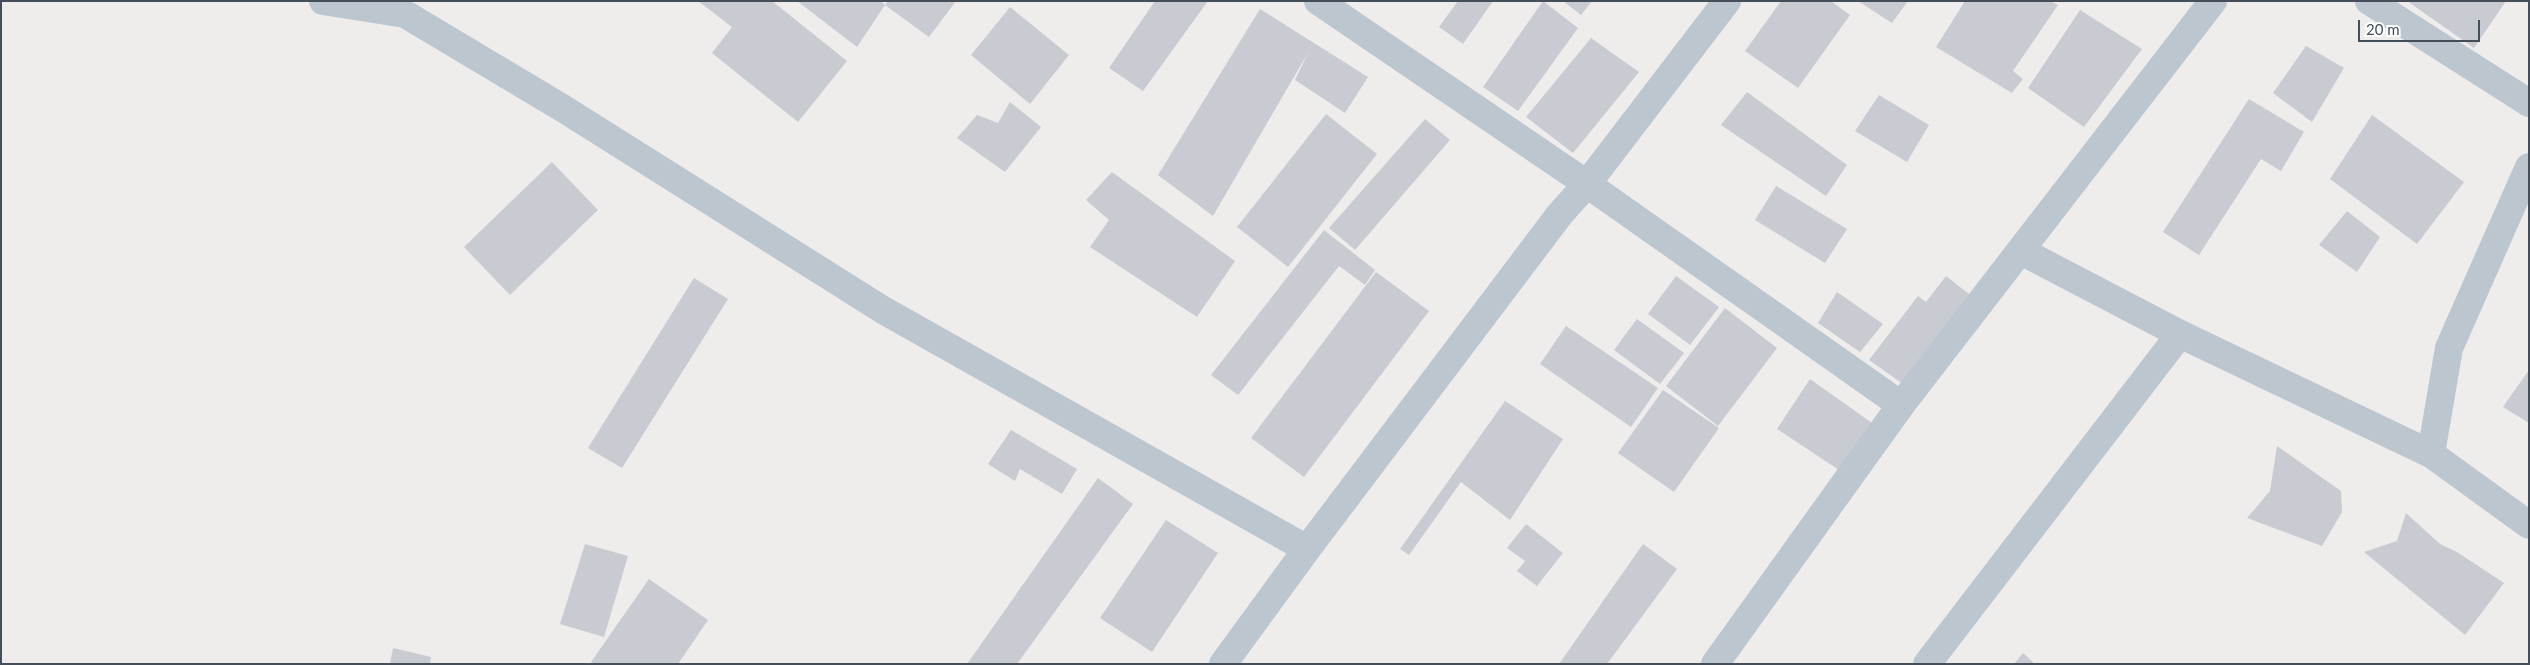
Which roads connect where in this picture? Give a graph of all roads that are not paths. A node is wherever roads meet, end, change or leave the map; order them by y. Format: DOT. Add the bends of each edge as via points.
graph roads {
  1 [pos="1318,1"];
  2 [pos="1727,1"];
  3 [pos="2213,1"];
  4 [pos="2369,1"];
  5 [pos="335,2"];
  6 [pos="2529,103"];
  7 [pos="2529,167"];
  8 [pos="1587,184"];
  9 [pos="2021,251"];
  10 [pos="2180,334"];
  11 [pos="1901,405"];
  12 [pos="2431,454"];
  13 [pos="2529,525"];
  14 [pos="1307,549"];
  15 [pos="1223,664"];
  16 [pos="1715,664"];
  17 [pos="1927,664"];
  1 -- 8 [label="street"];
  2 -- 8 [label="street"];
  3 -- 9 [label="street"];
  4 -- 6 [label="street"];
  5 -- 14 [label="street" via="405,14 573,114 884,310"];
  7 -- 12 [label="street" via="2449,348"];
  8 -- 11 [label="street"];
  8 -- 14 [label="street" via="1560,214"];
  9 -- 10 [label="street"];
  9 -- 11 [label="street"];
  10 -- 12 [label="street"];
  10 -- 17 [label="street"];
  11 -- 16 [label="street"];
  12 -- 13 [label="street"];
  14 -- 15 [label="street"];
}
